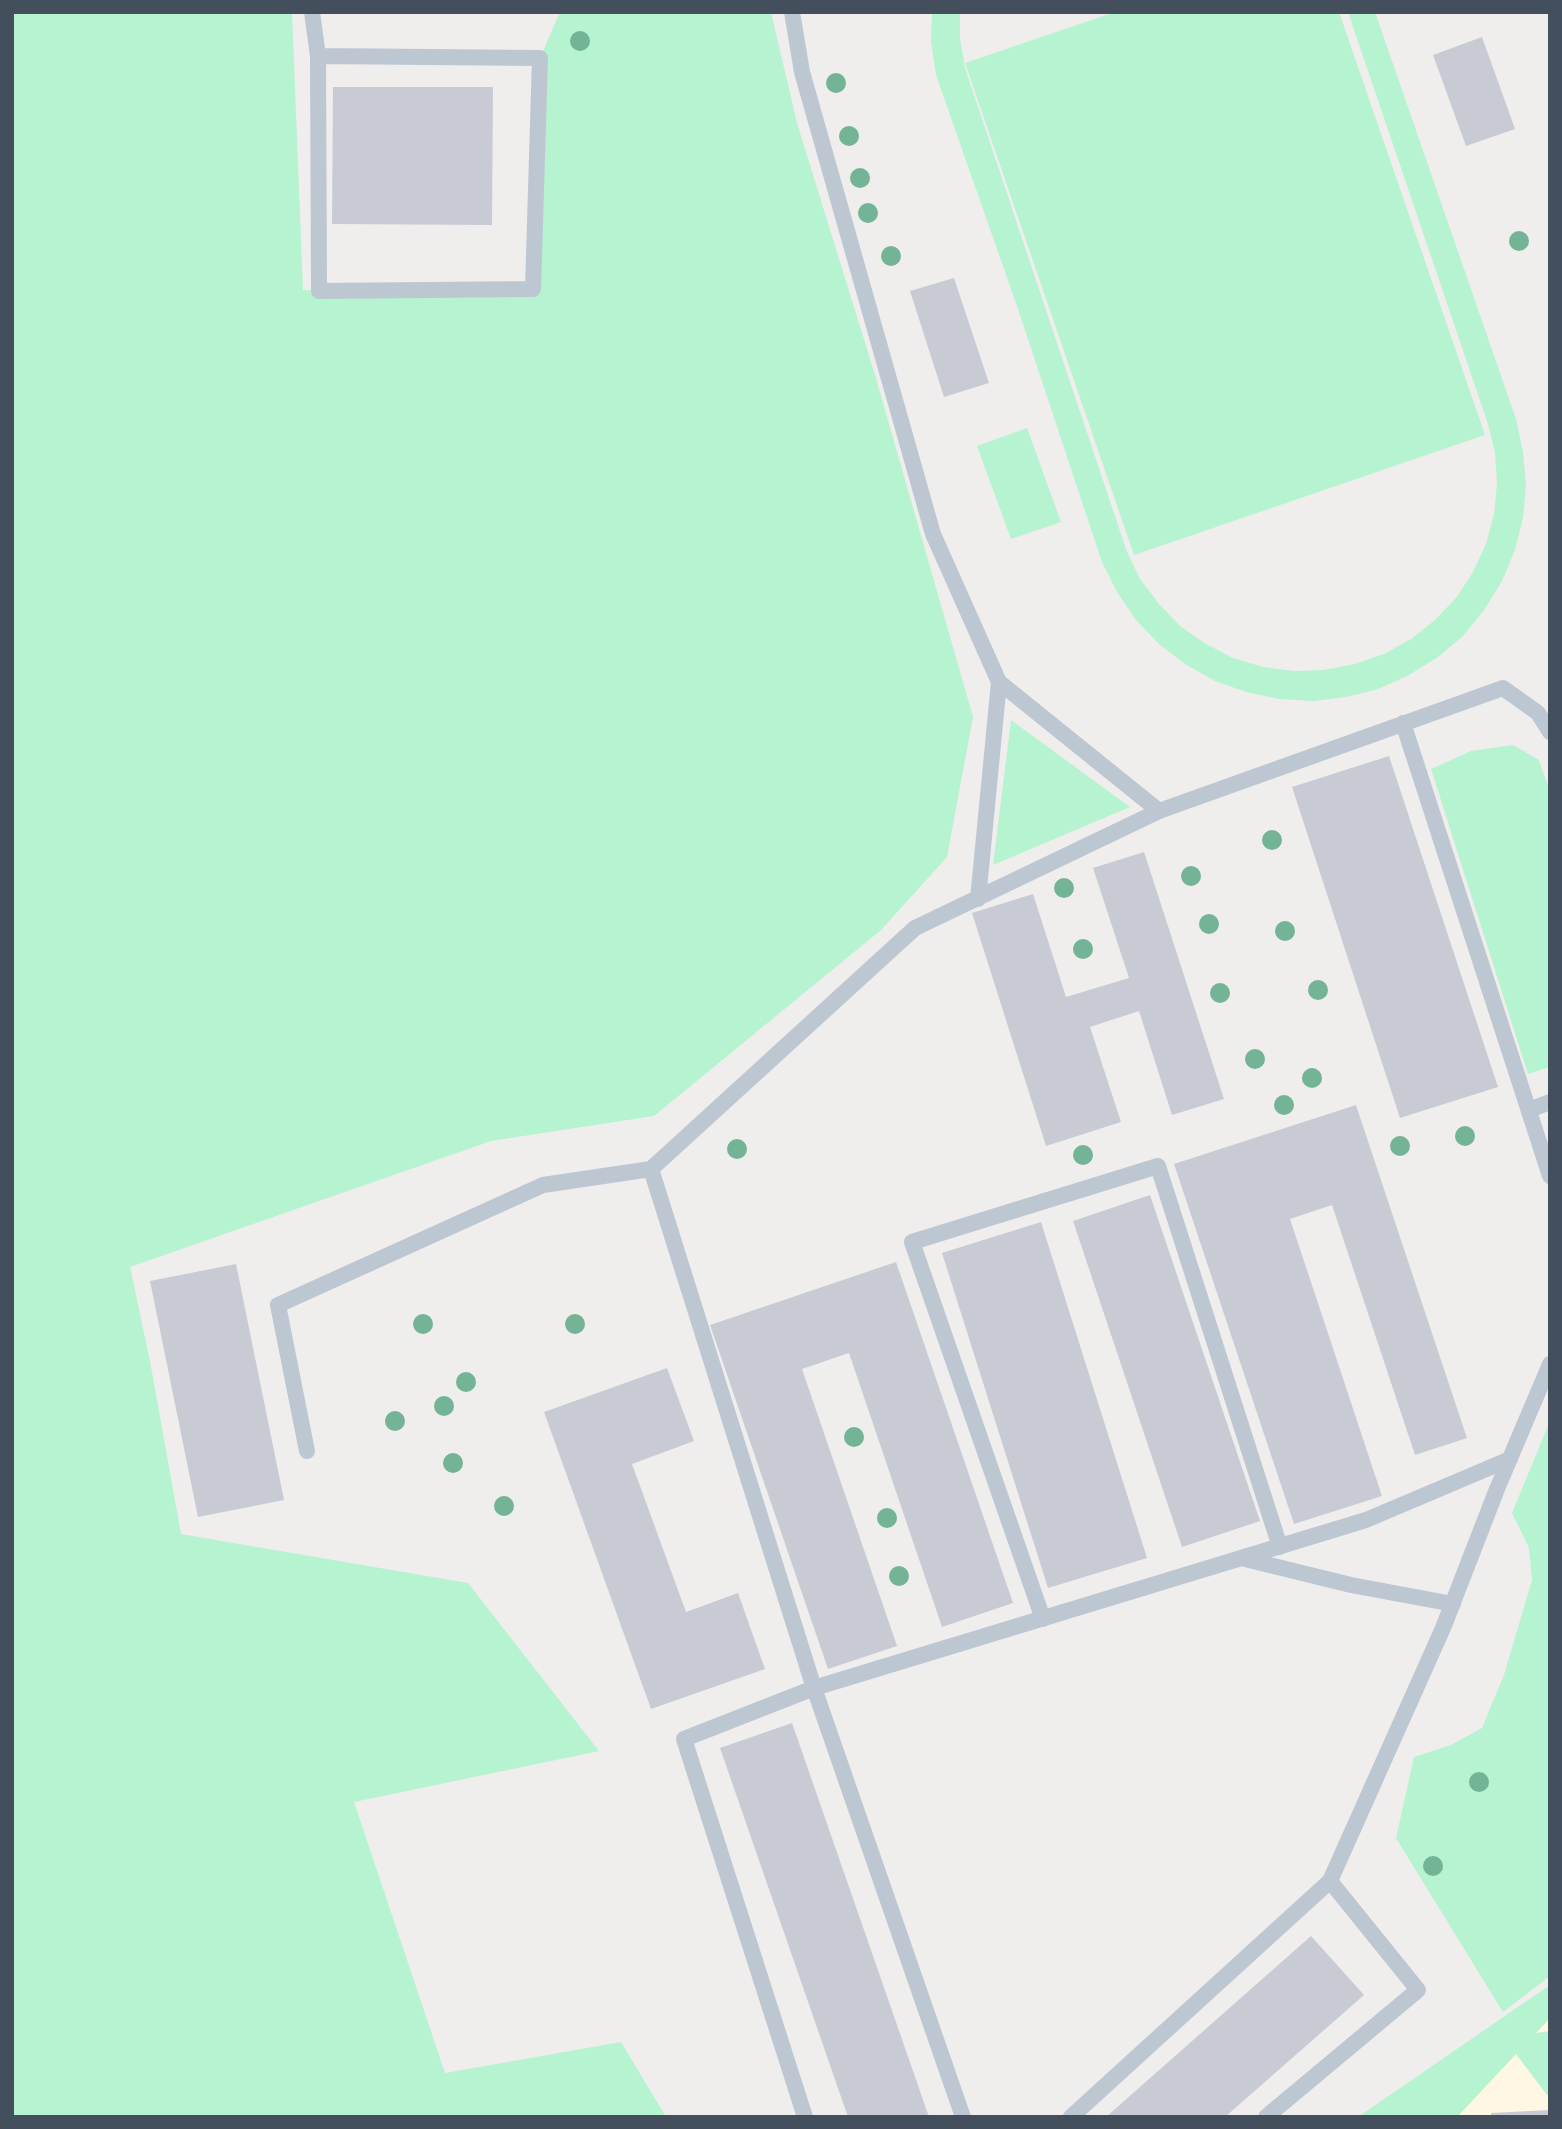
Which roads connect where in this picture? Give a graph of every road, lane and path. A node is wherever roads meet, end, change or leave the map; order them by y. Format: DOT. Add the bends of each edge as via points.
graph roads {
  1 [pos="312,12"];
  2 [pos="792,12"];
  3 [pos="318,56"];
  4 [pos="999,682"];
  5 [pos="1404,723"];
  6 [pos="1550,732"];
  7 [pos="1159,811"];
  8 [pos="978,899"];
  9 [pos="1550,1102"];
  10 [pos="1529,1110"];
  11 [pos="651,1169"];
  12 [pos="1550,1176"];
  13 [pos="1550,1364"];
  14 [pos="307,1451"];
  15 [pos="1510,1459"];
  16 [pos="1280,1547"];
  17 [pos="1242,1558"];
  18 [pos="1453,1604"];
  19 [pos="1043,1619"];
  20 [pos="814,1688"];
  21 [pos="1330,1881"];
  22 [pos="805,2117"];
  23 [pos="963,2117"];
  24 [pos="1071,2117"];
  25 [pos="1266,2117"];
  1 -- 3 [label="lane"];
  2 -- 4 [label="lane" via="802,72 933,534"];
  3 -- 3 [label="lane" via="320,291 533,289 540,58"];
  4 -- 7 [label="lane"];
  4 -- 8 [label="lane"];
  5 -- 6 [label="lane" via="1503,688 1538,713"];
  5 -- 7 [label="lane"];
  5 -- 10 [label="lane"];
  7 -- 8 [label="lane"];
  8 -- 11 [label="lane" via="915,928"];
  9 -- 10 [label="lane"];
  10 -- 12 [label="lane"];
  11 -- 14 [label="lane" via="543,1185 278,1305"];
  11 -- 20 [label="lane"];
  13 -- 15 [label="lane"];
  15 -- 16 [label="lane" via="1366,1520"];
  15 -- 18 [label="lane"];
  16 -- 17 [label="lane"];
  16 -- 19 [label="lane" via="1158,1166 912,1242"];
  17 -- 18 [label="lane"];
  17 -- 19 [label="lane"];
  18 -- 21 [label="lane"];
  19 -- 20 [label="lane"];
  20 -- 22 [label="lane" via="684,1739"];
  20 -- 23 [label="lane"];
  21 -- 24 [label="lane"];
  21 -- 25 [label="lane" via="1418,1990"];
}
